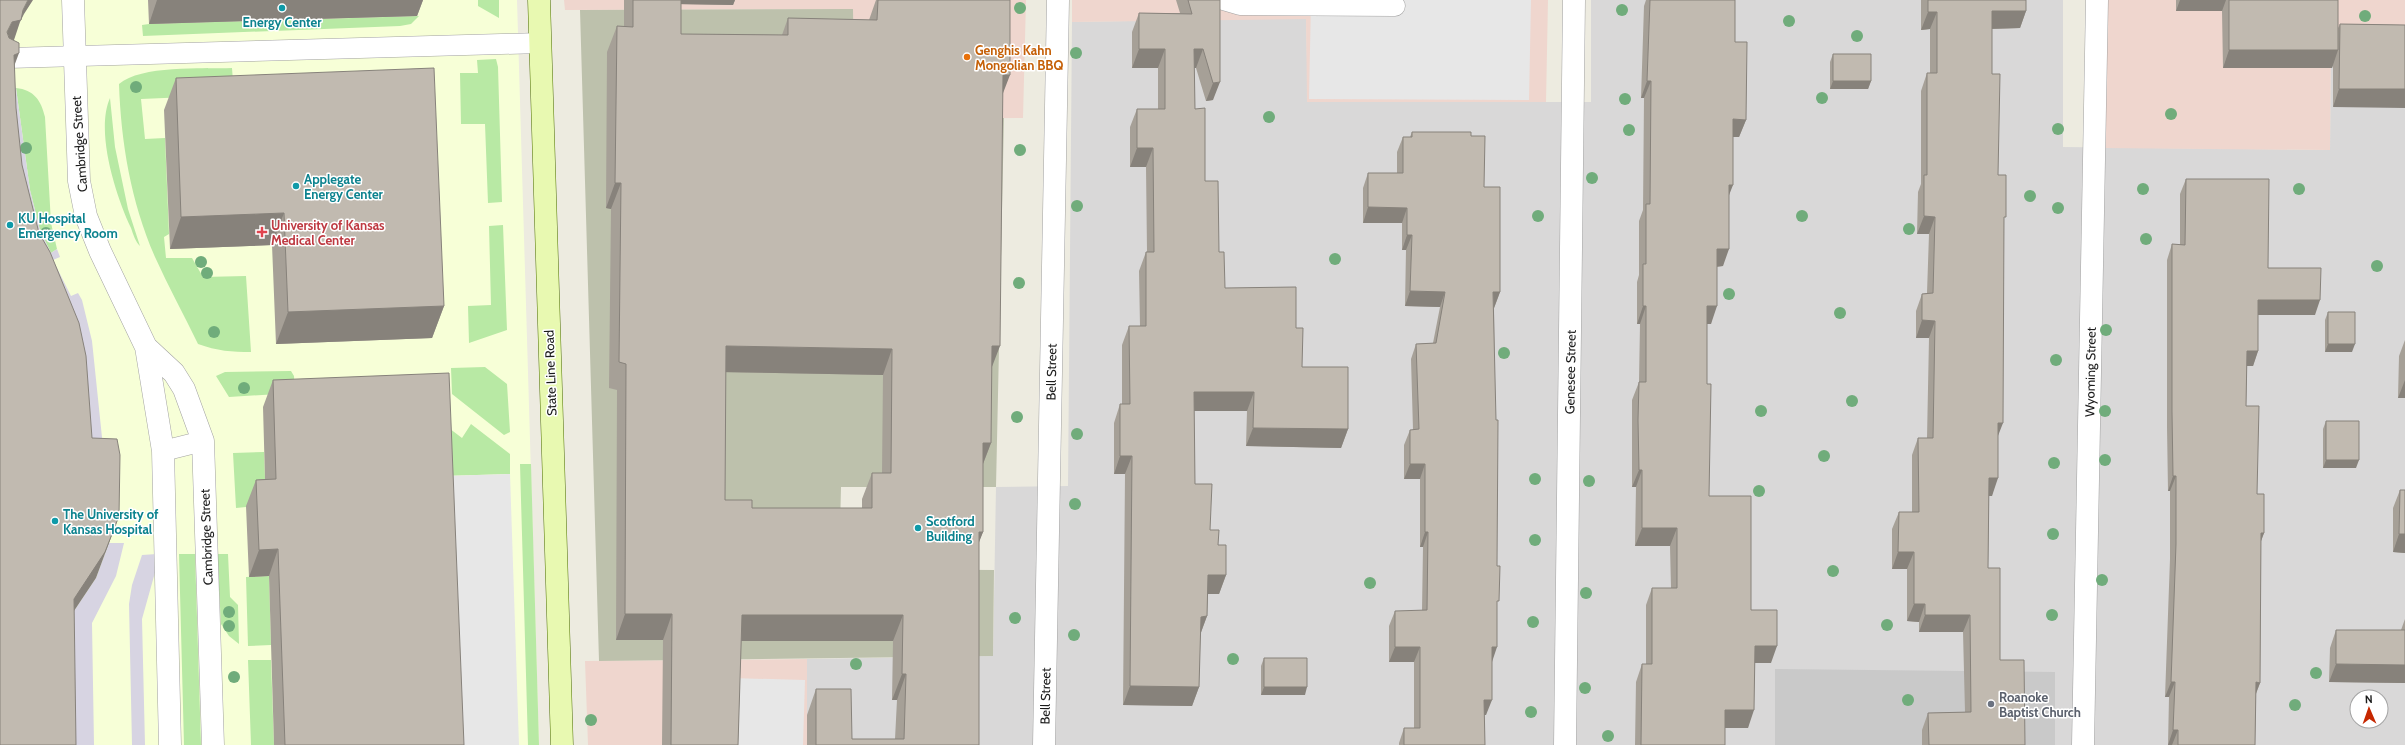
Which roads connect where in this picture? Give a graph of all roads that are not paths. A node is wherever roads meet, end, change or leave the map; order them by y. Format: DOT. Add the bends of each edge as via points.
graph roads {
  1 [pos="73,0"];
  2 [pos="540,0"];
  3 [pos="1058,0"];
  4 [pos="1223,0"];
  5 [pos="1574,0"];
  6 [pos="2097,0"];
  7 [pos="1395,6"];
  8 [pos="540,43"];
  9 [pos="74,57"];
  10 [pos="9,58"];
  11 [pos="146,347"];
  12 [pos="203,441"];
  13 [pos="164,451"];
  14 [pos="170,745"];
  15 [pos="213,745"];
  16 [pos="562,745"];
  17 [pos="1044,745"];
  18 [pos="1565,745"];
  19 [pos="2083,745"];
  1 -- 9 [label="street, Cambridge Street"];
  2 -- 8 [label="street, State Line Road"];
  3 -- 17 [label="street, Bell Street"];
  4 -- 7 [label="lane" via="1240,5"];
  5 -- 18 [label="street, Genesee Street"];
  6 -- 19 [label="street, Wyoming Street"];
  8 -- 9 [label="lane"];
  8 -- 16 [label="street, State Line Road"];
  9 -- 10 [label="lane"];
  9 -- 11 [label="street, Cambridge Street" via="79,181 86,216"];
  11 -- 12 [label="street, Cambridge Street" via="174,372 184,389"];
  11 -- 13 [label="street, Cambridge Street"];
  12 -- 13 [label="lane"];
  12 -- 15 [label="street, Cambridge Street"];
  13 -- 14 [label="street, Cambridge Street"];
}
